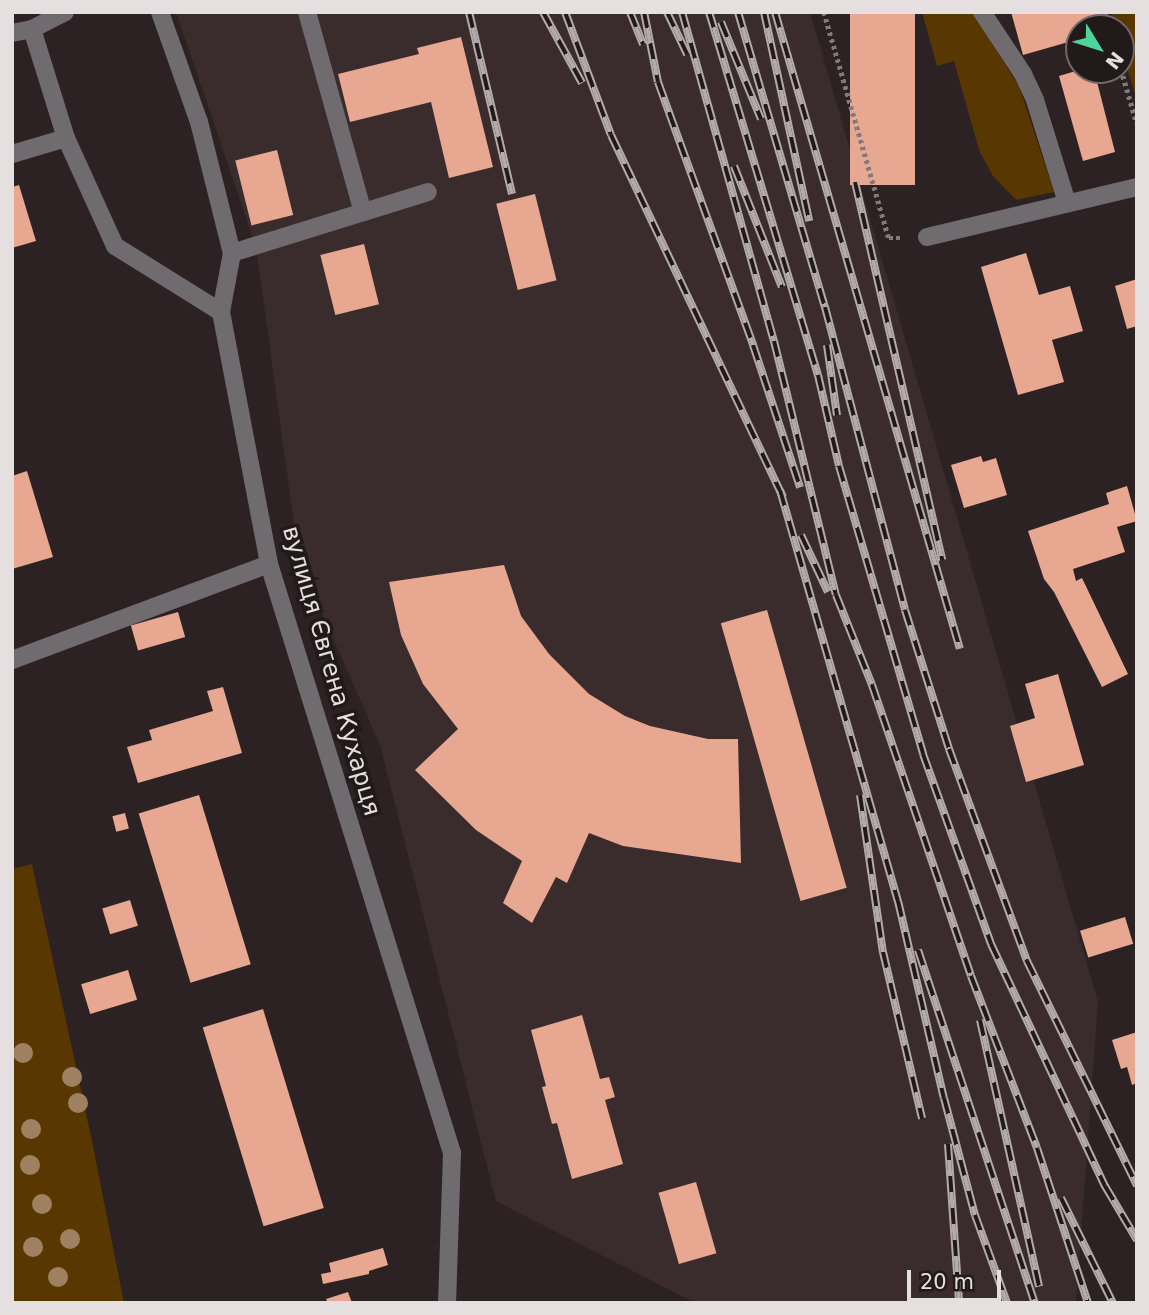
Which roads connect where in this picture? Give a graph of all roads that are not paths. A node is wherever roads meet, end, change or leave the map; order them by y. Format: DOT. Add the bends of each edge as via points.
graph roads {
  1 [pos="65,12"];
  2 [pos="160,12"];
  3 [pos="307,12"];
  4 [pos="982,12"];
  5 [pos="33,29"];
  6 [pos="12,33"];
  7 [pos="66,138"];
  8 [pos="12,154"];
  9 [pos="1137,187"];
  10 [pos="428,192"];
  11 [pos="1067,204"];
  12 [pos="363,212"];
  13 [pos="928,237"];
  14 [pos="232,253"];
  15 [pos="221,312"];
  16 [pos="269,564"];
  17 [pos="12,660"];
  18 [pos="447,1303"];
  1 -- 5 [label="street"];
  2 -- 14 [label="street, вулиця Євгена Кухарця" via="199,122"];
  3 -- 12 [label="street"];
  4 -- 11 [label="street" via="1035,100"];
  5 -- 6 [label="street"];
  5 -- 7 [label="street"];
  7 -- 8 [label="street"];
  7 -- 15 [label="street" via="114,246"];
  9 -- 11 [label="street"];
  10 -- 12 [label="street"];
  11 -- 13 [label="street"];
  12 -- 14 [label="street"];
  14 -- 15 [label="street, вулиця Євгена Кухарця"];
  15 -- 16 [label="street, вулиця Євгена Кухарця"];
  16 -- 17 [label="street"];
  16 -- 18 [label="street, вулиця Євгена Кухарця" via="452,1153"];
}
